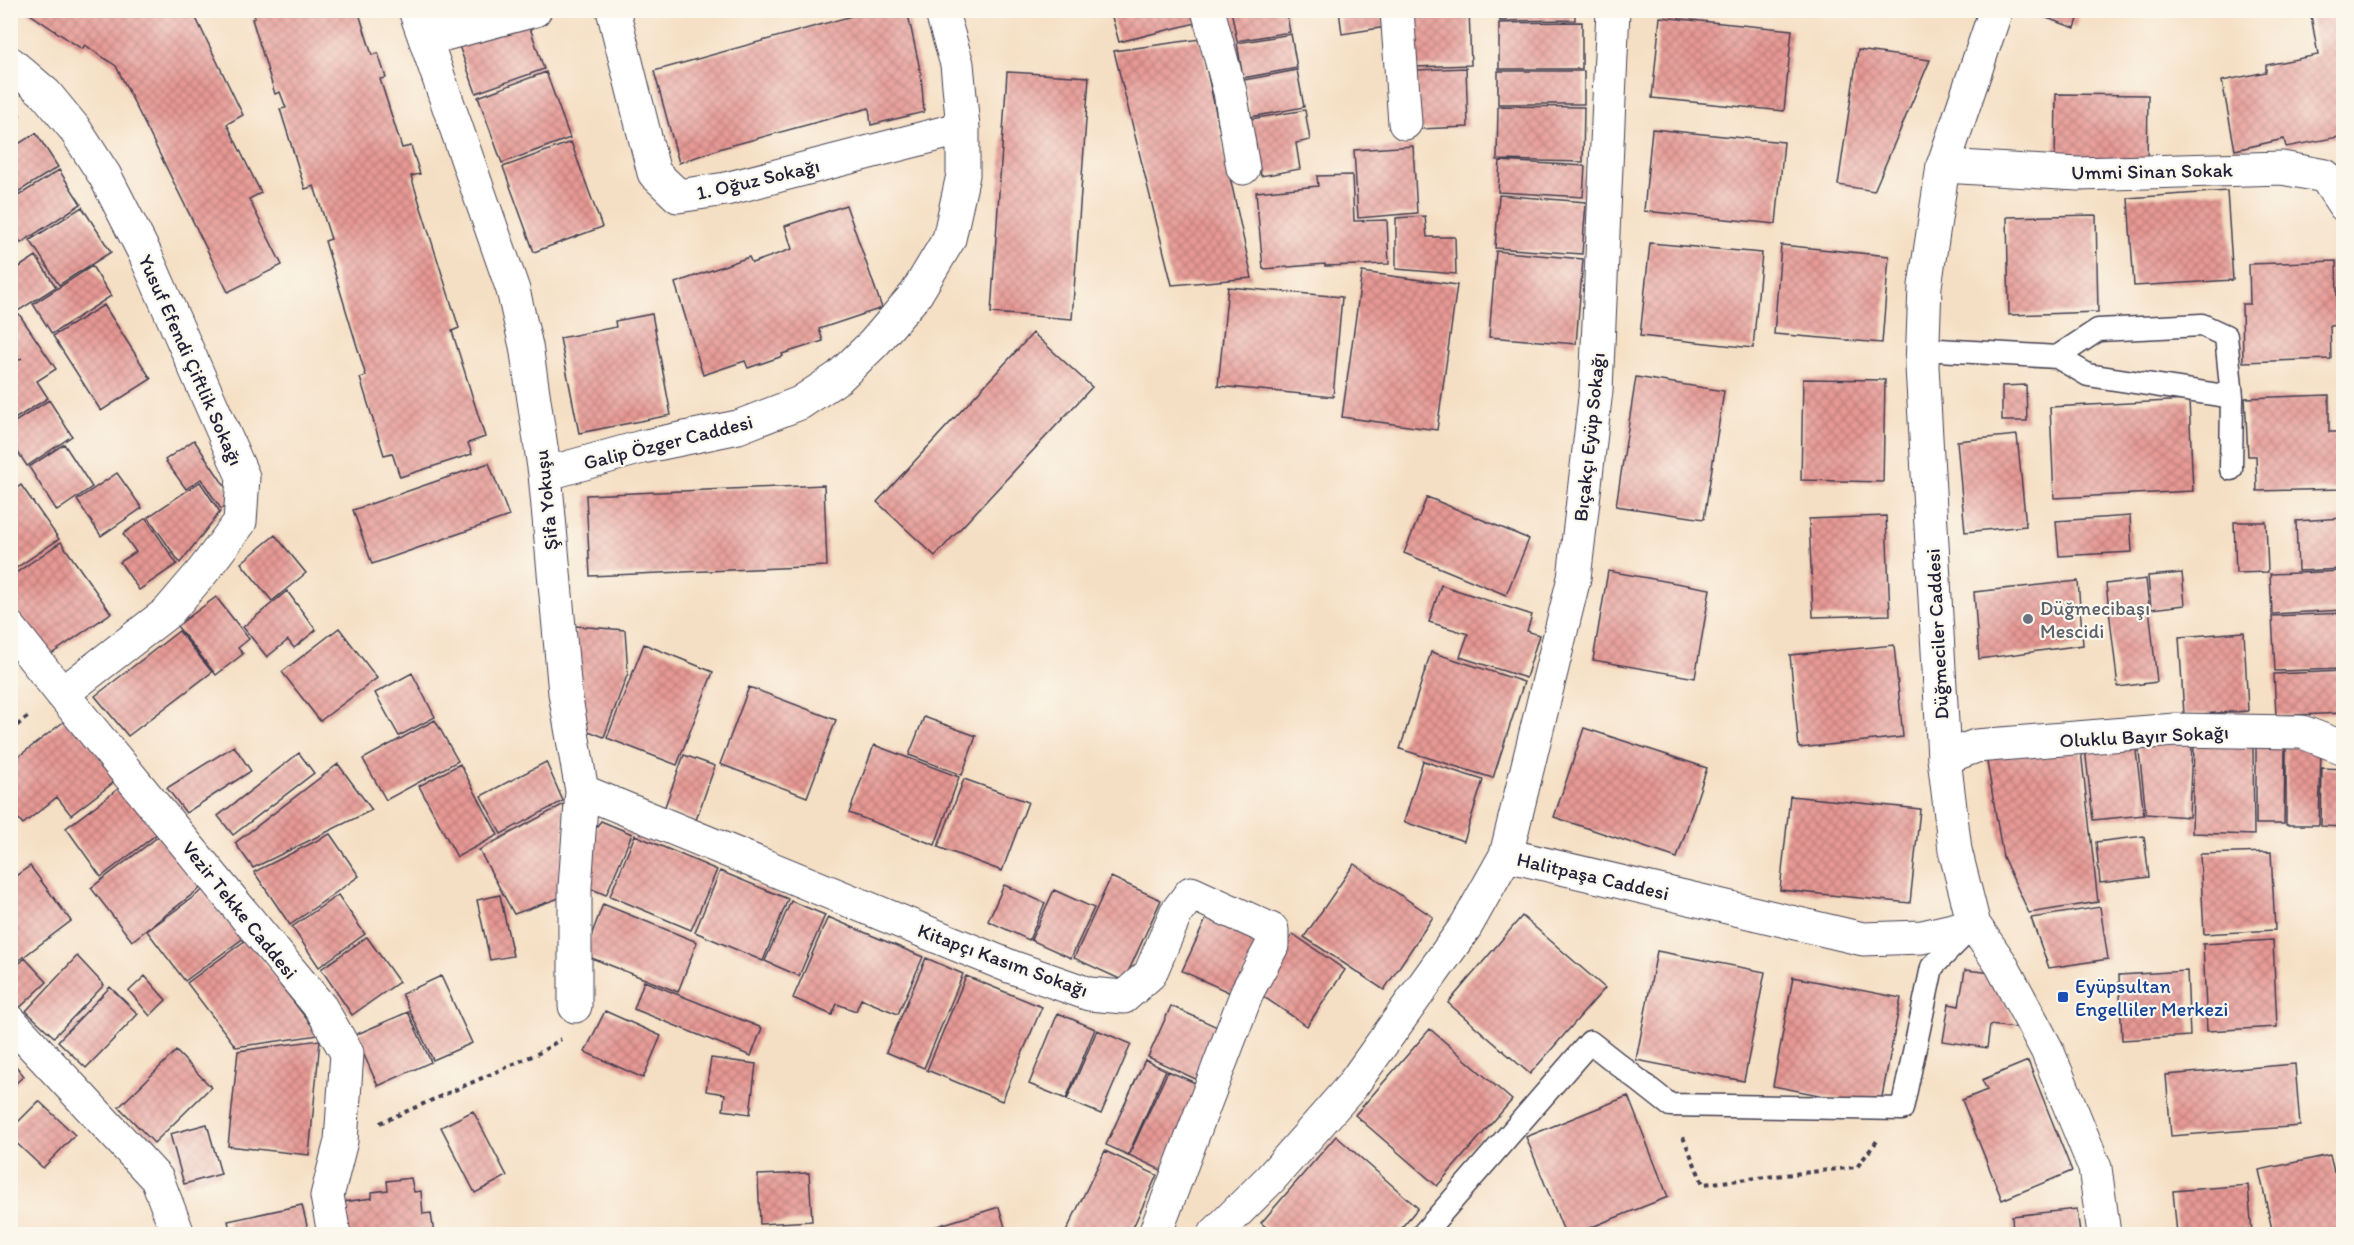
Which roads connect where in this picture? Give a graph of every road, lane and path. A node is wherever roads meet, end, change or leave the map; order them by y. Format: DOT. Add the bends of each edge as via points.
graph roads {
  1 [pos="535,10"];
  2 [pos="613,10"];
  3 [pos="941,10"];
  4 [pos="1208,10"];
  5 [pos="1398,10"];
  6 [pos="1613,10"];
  7 [pos="1996,10"];
  8 [pos="421,25"];
  9 [pos="10,63"];
  10 [pos="1405,123"];
  11 [pos="963,128"];
  12 [pos="1943,166"];
  13 [pos="1243,168"];
  14 [pos="2343,205"];
  15 [pos="1922,349"];
  16 [pos="2056,357"];
  17 [pos="2232,397"];
  18 [pos="2230,469"];
  19 [pos="545,474"];
  20 [pos="10,628"];
  21 [pos="62,694"];
  22 [pos="2343,748"];
  23 [pos="1944,758"];
  24 [pos="582,791"];
  25 [pos="1506,855"];
  26 [pos="1974,925"];
  27 [pos="575,1006"];
  28 [pos="10,1022"];
  29 [pos="1670,1105"];
  30 [pos="1902,1109"];
  31 [pos="341,1141"];
  32 [pos="178,1234"];
  33 [pos="334,1234"];
  34 [pos="1155,1234"];
  35 [pos="1215,1234"];
  36 [pos="1423,1234"];
  37 [pos="2104,1234"];
  1 -- 8 [label="street"];
  2 -- 11 [label="street, 1. Oğuz Sokağı" via="654,173 678,196 726,189"];
  3 -- 11 [label="street, Galip Özger Caddesi" via="957,64"];
  4 -- 13 [label="street" via="1230,92"];
  5 -- 10 [label="street"];
  6 -- 25 [label="street, Bıçakçı Eyüp Sokağı" via="1596,390 1574,578"];
  7 -- 12 [label="street, Düğmeciler Caddesi"];
  8 -- 19 [label="street, Şifa Yokuşu" via="513,290 526,346"];
  9 -- 21 [label="street, Yusuf Efendi Çiftlik Sokağı" via="46,94 105,176 145,254 243,477 240,522 203,571 168,612"];
  11 -- 19 [label="street, Galip Özger Caddesi" via="963,176 949,238 916,294 838,377 800,403 738,427 642,447"];
  12 -- 14 [label="street, Ummi Sinan Sokak" via="2078,174 2282,168 2325,176"];
  12 -- 15 [label="street, Düğmeciler Caddesi" via="1925,285"];
  15 -- 16 [label="lane"];
  15 -- 23 [label="street, Düğmeciler Caddesi"];
  16 -- 17 [label="lane" via="2088,375"];
  16 -- 17 [label="lane" via="2098,330 2202,325 2226,336"];
  17 -- 18 [label="lane"];
  19 -- 24 [label="street, Şifa Yokuşu" via="565,693"];
  20 -- 21 [label="street, Vezir Tekke Caddesi"];
  21 -- 31 [label="street, Vezir Tekke Caddesi" via="321,1008 346,1053"];
  22 -- 23 [label="street, Oluklu Bayır Sokağı" via="2302,732 2175,730 1976,746"];
  23 -- 26 [label="street, Düğmeciler Caddesi" via="1955,850"];
  24 -- 27 [label="street, Şifa Yokuşu" via="575,887"];
  24 -- 34 [label="street, Kitapçı Kasım Sokağı" via="1009,966 1089,994 1124,997 1150,974 1176,913 1191,893 1272,930 1272,946 1248,990"];
  25 -- 26 [label="street, Halitpaşa Caddesi" via="1863,939 1922,937"];
  25 -- 35 [label="street, Halitpaşa Caddesi" via="1466,926 1351,1087 1270,1179"];
  26 -- 30 [label="lane" via="1932,967"];
  26 -- 37 [label="street, Düğmeciler Caddesi" via="2001,964 2047,1050 2095,1168"];
  27 -- 31 [label="path" via="562,1039 542,1052"];
  28 -- 32 [label="street" via="157,1179"];
  29 -- 30 [label="lane"];
  29 -- 30 [label="path" via="1703,1184 1857,1167"];
  29 -- 36 [label="lane" via="1590,1042"];
  31 -- 33 [label="street, Vezir Tekke Caddesi" via="327,1196"];
}
